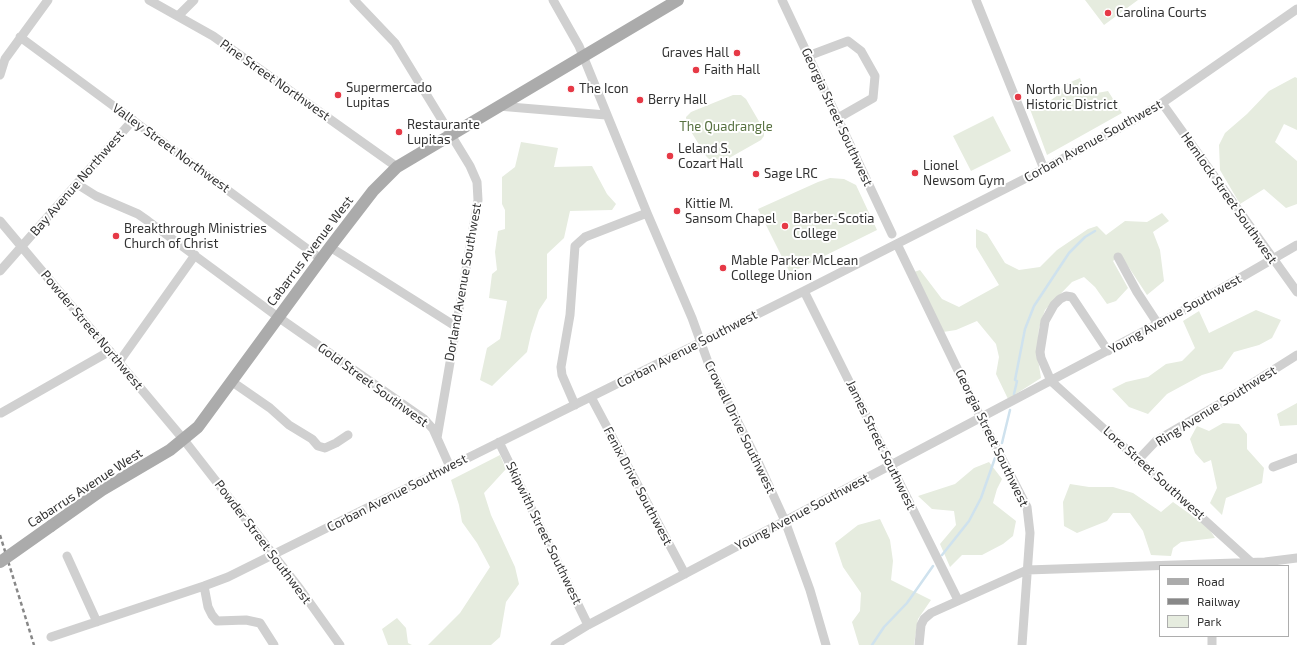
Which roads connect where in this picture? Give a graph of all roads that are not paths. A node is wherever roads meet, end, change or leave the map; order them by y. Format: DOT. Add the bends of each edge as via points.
graph roads {
  1 [pos="48,0"];
  2 [pos="149,0"];
  3 [pos="194,0"];
  4 [pos="354,0"];
  5 [pos="553,0"];
  6 [pos="678,0"];
  7 [pos="782,0"];
  8 [pos="976,0"];
  9 [pos="1297,9"];
  10 [pos="178,16"];
  11 [pos="20,37"];
  12 [pos="583,56"];
  13 [pos="808,56"];
  14 [pos="0,75"];
  15 [pos="1162,103"];
  16 [pos="498,106"];
  17 [pos="606,115"];
  18 [pos="838,118"];
  19 [pos="133,120"];
  20 [pos="450,134"];
  21 [pos="397,167"];
  22 [pos="1044,169"];
  23 [pos="77,184"];
  24 [pos="647,213"];
  25 [pos="0,221"];
  26 [pos="892,234"];
  27 [pos="897,244"];
  28 [pos="1297,245"];
  29 [pos="22,247"];
  30 [pos="330,247"];
  31 [pos="195,255"];
  32 [pos="1118,257"];
  33 [pos="321,259"];
  34 [pos="1273,260"];
  35 [pos="0,271"];
  36 [pos="804,291"];
  37 [pos="1297,292"];
  38 [pos="278,317"];
  39 [pos="1158,324"];
  40 [pos="455,326"];
  41 [pos="701,342"];
  42 [pos="110,351"];
  43 [pos="1108,351"];
  44 [pos="1297,355"];
  45 [pos="119,362"];
  46 [pos="231,381"];
  47 [pos="1053,383"];
  48 [pos="591,397"];
  49 [pos="575,405"];
  50 [pos="1,414"];
  51 [pos="981,418"];
  52 [pos="348,435"];
  53 [pos="437,438"];
  54 [pos="184,440"];
  55 [pos="499,442"];
  56 [pos="1297,458"];
  57 [pos="1138,460"];
  58 [pos="892,465"];
  59 [pos="450,467"];
  60 [pos="1273,467"];
  61 [pos="785,521"];
  62 [pos="274,554"];
  63 [pos="67,556"];
  64 [pos="1297,558"];
  65 [pos="0,562"];
  66 [pos="1252,563"];
  67 [pos="1217,565"];
  68 [pos="1159,567"];
  69 [pos="1027,570"];
  70 [pos="685,574"];
  71 [pos="204,586"];
  72 [pos="958,600"];
  73 [pos="97,622"];
  74 [pos="588,625"];
  75 [pos="51,637"];
  76 [pos="274,645"];
  77 [pos="340,645"];
  78 [pos="555,645"];
  79 [pos="826,645"];
  80 [pos="919,645"];
  81 [pos="1022,645"];
  1 -- 11 [label="street"];
  2 -- 10 [label="street, Pine Street Northwest"];
  3 -- 10 [label="street"];
  4 -- 20 [label="street, Dorland Avenue Southwest" via="395,44"];
  5 -- 12 [label="street, Crowell Drive Southwest"];
  6 -- 12 [label="main road, Cabarrus Avenue West"];
  7 -- 13 [label="street, Georgia Street Southwest"];
  8 -- 22 [label="street"];
  9 -- 15 [label="street, Corban Avenue Southwest"];
  10 -- 21 [label="street, Pine Street Northwest" via="213,36"];
  11 -- 14 [label="street" via="2,65"];
  11 -- 19 [label="street, Valley Street Northwest"];
  12 -- 16 [label="main road, Cabarrus Avenue West"];
  12 -- 17 [label="street, Crowell Drive Southwest"];
  13 -- 18 [label="street, Georgia Street Southwest"];
  13 -- 18 [label="street" via="848,41 860,51 875,76 873,98"];
  15 -- 22 [label="street, Corban Avenue Southwest"];
  15 -- 34 [label="street, Hemlock Street Southwest"];
  16 -- 17 [label="street"];
  16 -- 20 [label="main road, Cabarrus Avenue West"];
  17 -- 24 [label="street, Crowell Drive Southwest"];
  18 -- 26 [label="street, Georgia Street Southwest"];
  19 -- 23 [label="street, Bay Avenue Northwest"];
  19 -- 33 [label="street, Valley Street Northwest"];
  20 -- 21 [label="main road, Cabarrus Avenue West"];
  20 -- 40 [label="street, Dorland Avenue Southwest" via="477,182 478,200"];
  21 -- 30 [label="main road, Cabarrus Avenue West" via="373,191"];
  22 -- 27 [label="street, Corban Avenue Southwest"];
  23 -- 29 [label="street, Bay Avenue Northwest"];
  23 -- 31 [label="street, Gold Street Southwest" via="96,196 138,214"];
  24 -- 41 [label="street, Crowell Drive Southwest"];
  24 -- 49 [label="street" via="585,237 575,246 570,314 561,367"];
  25 -- 29 [label="street, Powder Street Northwest"];
  27 -- 36 [label="street, Corban Avenue Southwest"];
  27 -- 51 [label="street, Georgia Street Southwest"];
  28 -- 34 [label="street, Young Avenue Southwest"];
  29 -- 35 [label="street, Bay Avenue Northwest"];
  29 -- 42 [label="street, Powder Street Northwest"];
  30 -- 33 [label="main road, Cabarrus Avenue West"];
  30 -- 40 [label="street"];
  31 -- 38 [label="street, Gold Street Southwest"];
  31 -- 45 [label="street"];
  32 -- 39 [label="street"];
  33 -- 38 [label="main road, Cabarrus Avenue West"];
  34 -- 37 [label="street, Hemlock Street Southwest"];
  34 -- 39 [label="street, Young Avenue Southwest"];
  36 -- 41 [label="street, Corban Avenue Southwest"];
  36 -- 58 [label="street, James Street Southwest"];
  38 -- 46 [label="main road, Cabarrus Avenue West"];
  38 -- 53 [label="street, Gold Street Southwest" via="424,420 433,429"];
  39 -- 43 [label="street, Young Avenue Southwest"];
  40 -- 53 [label="street, Dorland Avenue Southwest"];
  41 -- 48 [label="street, Corban Avenue Southwest"];
  41 -- 61 [label="street, Crowell Drive Southwest" via="709,366"];
  42 -- 45 [label="street, Powder Street Northwest"];
  42 -- 50 [label="street"];
  43 -- 47 [label="street, Young Avenue Southwest"];
  43 -- 47 [label="street" via="1077,302 1072,297 1060,299 1046,321 1040,352"];
  44 -- 57 [label="street, Ring Avenue Southwest" via="1156,441"];
  45 -- 54 [label="street, Powder Street Northwest"];
  46 -- 52 [label="street" via="318,446 325,448"];
  46 -- 54 [label="main road, Cabarrus Avenue West" via="198,427"];
  47 -- 51 [label="street, Young Avenue Southwest"];
  47 -- 57 [label="street, Lore Street Southwest"];
  48 -- 49 [label="street, Corban Avenue Southwest"];
  48 -- 70 [label="street, Fenix Drive Southwest"];
  49 -- 55 [label="street, Corban Avenue Southwest"];
  51 -- 58 [label="street, Young Avenue Southwest"];
  51 -- 69 [label="street, Georgia Street Southwest" via="1027,507 1030,533"];
  53 -- 59 [label="street, Gold Street Southwest"];
  54 -- 62 [label="street, Powder Street Southwest"];
  54 -- 65 [label="main road, Cabarrus Avenue West, bridge" via="102,490"];
  55 -- 59 [label="street, Corban Avenue Southwest"];
  55 -- 74 [label="street, Skipwith Street Southwest"];
  56 -- 60 [label="street"];
  57 -- 66 [label="street, Lore Street Southwest"];
  58 -- 61 [label="street, Young Avenue Southwest"];
  58 -- 72 [label="street, James Street Southwest"];
  59 -- 62 [label="street, Corban Avenue Southwest"];
  61 -- 70 [label="street, Young Avenue Southwest"];
  61 -- 79 [label="street, Crowell Drive Southwest" via="810,590"];
  62 -- 71 [label="street, Corban Avenue Southwest"];
  62 -- 77 [label="street, Powder Street Southwest"];
  63 -- 73 [label="street"];
  64 -- 66 [label="street"];
  66 -- 67 [label="street"];
  68 -- 69 [label="street"];
  69 -- 72 [label="street"];
  69 -- 81 [label="street, Georgia Street Southwest"];
  70 -- 74 [label="street, Young Avenue Southwest"];
  71 -- 73 [label="street, Corban Avenue Southwest"];
  71 -- 76 [label="street" via="208,607 218,621 246,620 260,623"];
  72 -- 80 [label="street" via="924,619"];
  73 -- 75 [label="street, Corban Avenue Southwest"];
  74 -- 78 [label="street, Young Avenue Southwest"];
}
